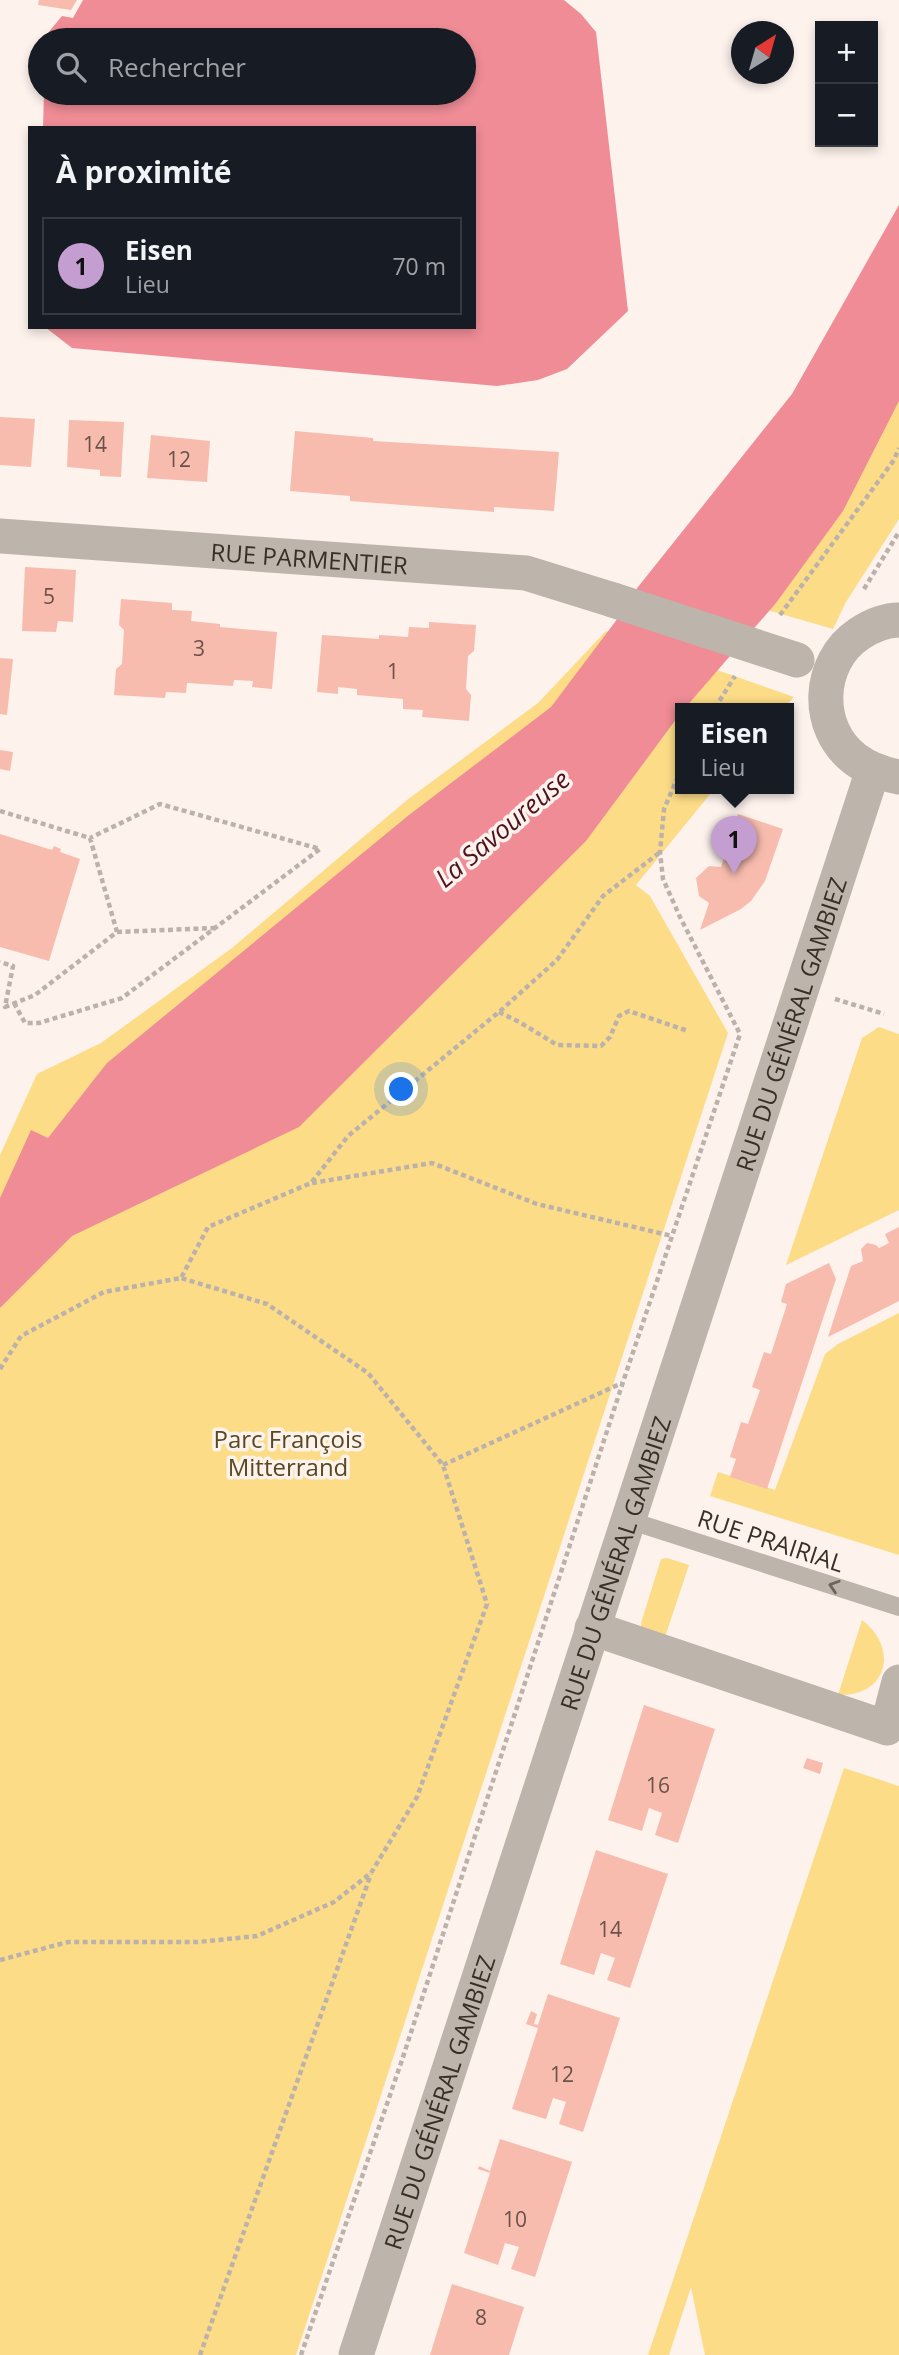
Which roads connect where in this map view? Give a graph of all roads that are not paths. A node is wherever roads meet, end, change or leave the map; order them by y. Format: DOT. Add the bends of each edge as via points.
graph roads {
  1 [pos="0,536"];
  2 [pos="899,620"];
  3 [pos="830,672"];
  4 [pos="886,773"];
  5 [pos="628,1520"];
  6 [pos="899,1607"];
  7 [pos="592,1628"];
  8 [pos="899,1682"];
  9 [pos="356,2355"];
  1 -- 3 [label="street, RUE PARMENTIER, bridge" via="526,573"];
  2 -- 3 [label="street" via="871,626 850,640"];
  3 -- 4 [label="street" via="825,695 837,740 853,758"];
  4 -- 5 [label="street, RUE DU GÉNÉRAL GAMBIEZ"];
  6 -- 5 [label="lane, RUE PRAIRIAL, one-way"];
  5 -- 7 [label="street, RUE DU GÉNÉRAL GAMBIEZ"];
  7 -- 8 [label="street" via="887,1728"];
  7 -- 9 [label="street, RUE DU GÉNÉRAL GAMBIEZ"];
}
